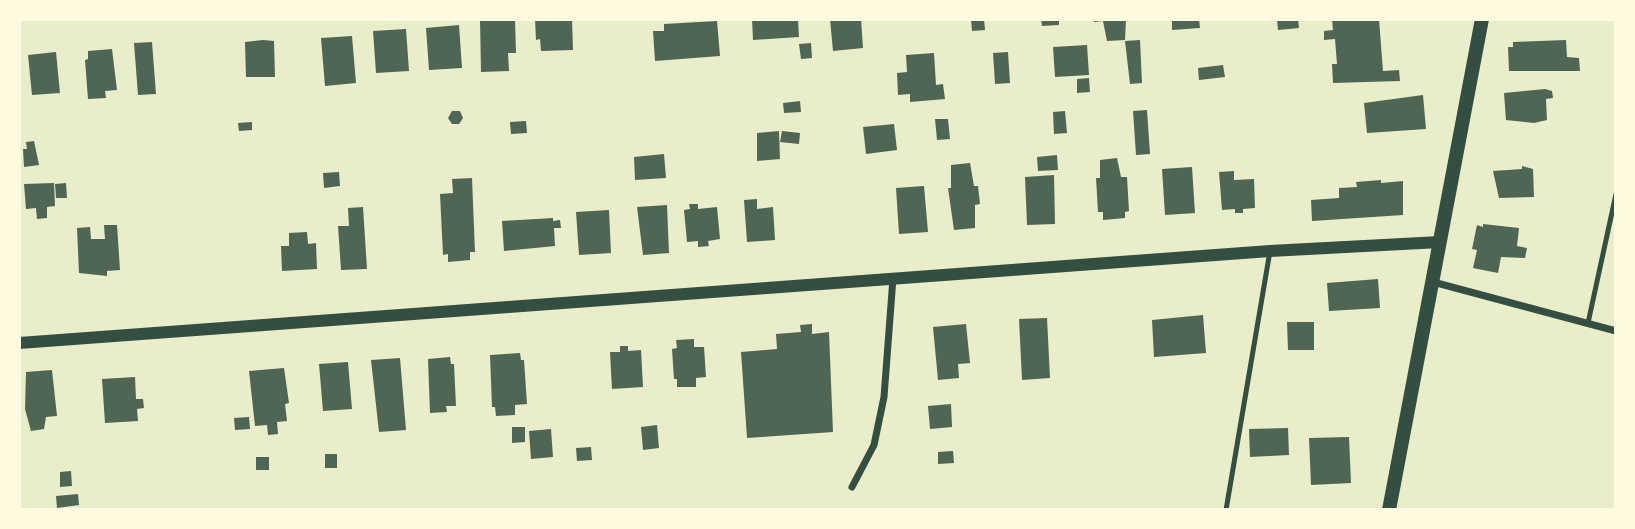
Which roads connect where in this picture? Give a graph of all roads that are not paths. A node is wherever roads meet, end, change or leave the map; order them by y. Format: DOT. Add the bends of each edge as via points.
graph roads {
  1 [pos="1482,19"];
  2 [pos="1616,194"];
  3 [pos="1440,242"];
  4 [pos="1270,251"];
  5 [pos="893,278"];
  6 [pos="1433,282"];
  7 [pos="1588,323"];
  8 [pos="1616,331"];
  9 [pos="19,343"];
  10 [pos="852,487"];
  11 [pos="1226,510"];
  12 [pos="1389,510"];
  1 -- 3 [label="main road"];
  2 -- 7 [label="lane"];
  3 -- 4 [label="street"];
  3 -- 6 [label="main road"];
  4 -- 5 [label="street"];
  4 -- 11 [label="lane"];
  5 -- 9 [label="street"];
  5 -- 10 [label="street" via="881,410 874,445"];
  6 -- 7 [label="street"];
  6 -- 12 [label="main road"];
  7 -- 8 [label="street"];
}
